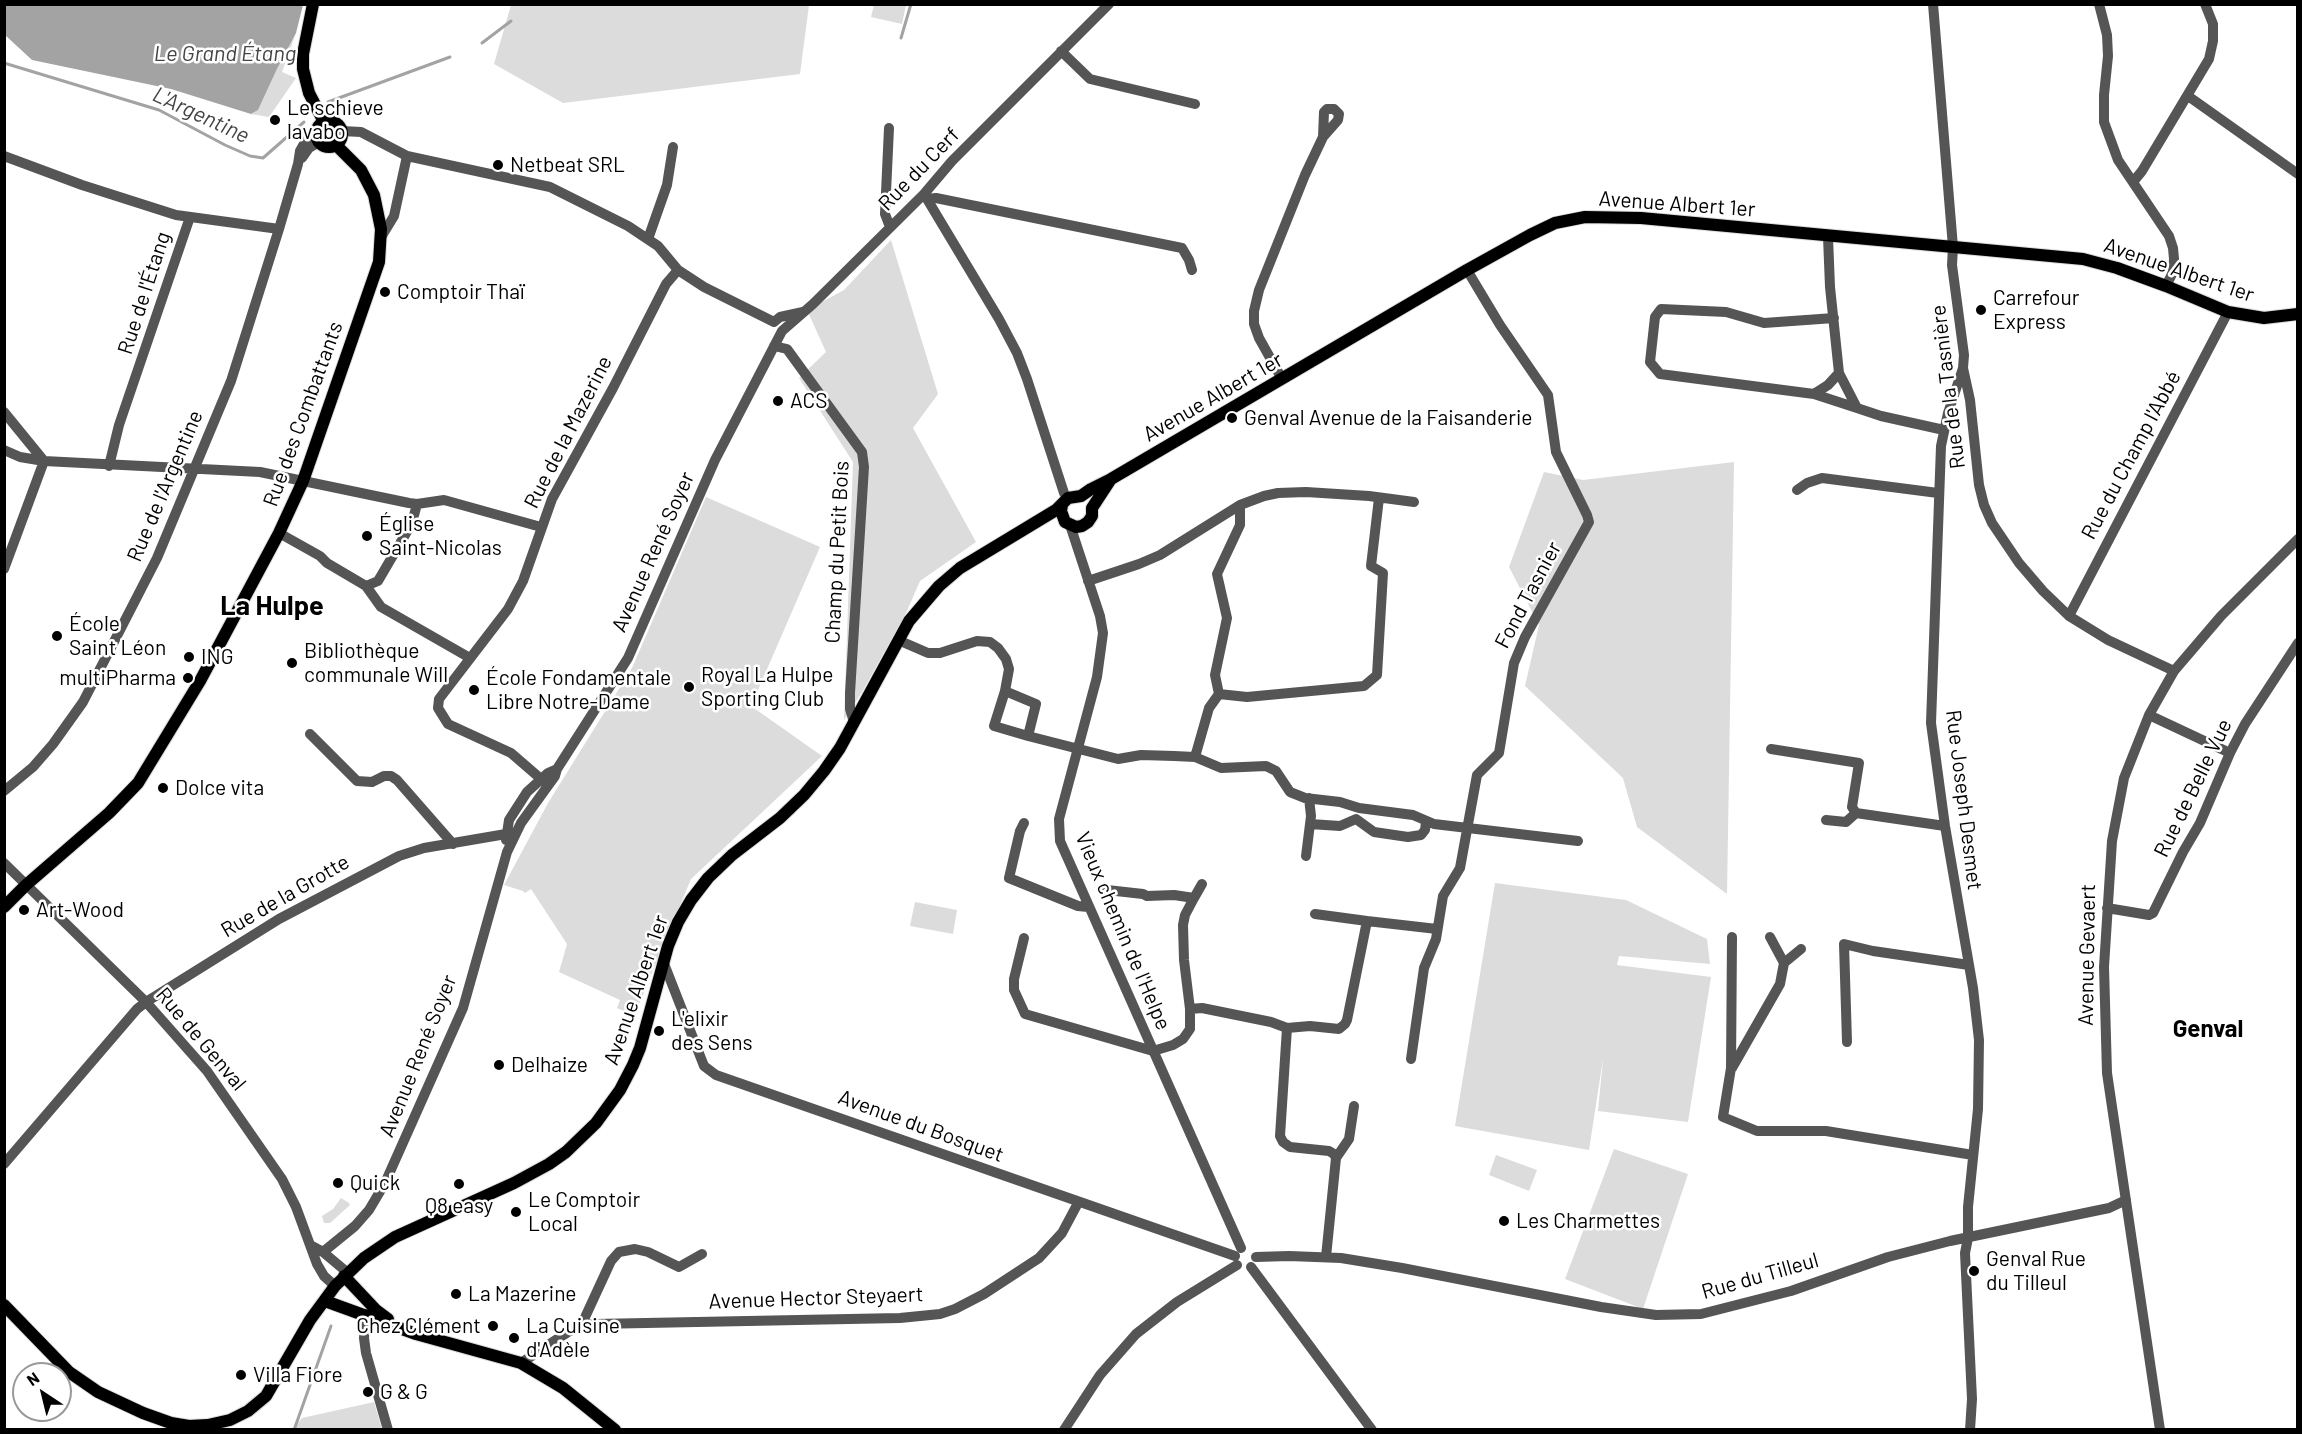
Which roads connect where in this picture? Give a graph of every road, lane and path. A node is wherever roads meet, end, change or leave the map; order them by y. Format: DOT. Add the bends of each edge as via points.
graph roads {
  1 [pos="313,4"];
  2 [pos="1109,4"];
  3 [pos="1933,4"];
  4 [pos="2099,4"];
  5 [pos="2205,4"];
  6 [pos="1061,51"];
  7 [pos="2188,96"];
  8 [pos="1195,104"];
  9 [pos="889,128"];
  10 [pos="342,131"];
  11 [pos="320,132"];
  12 [pos="1323,137"];
  13 [pos="336,145"];
  14 [pos="673,147"];
  15 [pos="4,156"];
  16 [pos="407,156"];
  17 [pos="2298,174"];
  18 [pos="2133,182"];
  19 [pos="926,196"];
  20 [pos="190,218"];
  21 [pos="890,227"];
  22 [pos="279,229"];
  23 [pos="1828,237"];
  24 [pos="380,239"];
  25 [pos="648,239"];
  26 [pos="1953,247"];
  27 [pos="678,270"];
  28 [pos="1192,270"];
  29 [pos="1467,270"];
  30 [pos="2166,286"];
  31 [pos="2228,312"];
  32 [pos="2298,314"];
  33 [pos="1834,318"];
  34 [pos="781,324"];
  35 [pos="774,346"];
  36 [pos="1963,368"];
  37 [pos="1839,373"];
  38 [pos="1282,379"];
  39 [pos="1814,394"];
  40 [pos="1857,408"];
  41 [pos="4,412"];
  42 [pos="1944,430"];
  43 [pos="4,450"];
  44 [pos="44,461"];
  45 [pos="109,466"];
  46 [pos="194,469"];
  47 [pos="1111,479"];
  48 [pos="303,481"];
  49 [pos="1797,490"];
  50 [pos="1938,493"];
  51 [pos="1081,496"];
  52 [pos="1379,498"];
  53 [pos="1414,502"];
  54 [pos="417,504"];
  55 [pos="1239,505"];
  56 [pos="1092,508"];
  57 [pos="1069,514"];
  58 [pos="541,527"];
  59 [pos="279,533"];
  60 [pos="2298,538"];
  61 [pos="4,569"];
  62 [pos="1088,581"];
  63 [pos="366,586"];
  64 [pos="2069,616"];
  65 [pos="898,640"];
  66 [pos="2298,644"];
  67 [pos="470,658"];
  68 [pos="2174,671"];
  69 [pos="1005,692"];
  70 [pos="1219,694"];
  71 [pos="2149,715"];
  72 [pos="854,722"];
  73 [pos="310,734"];
  74 [pos="1028,736"];
  75 [pos="1076,749"];
  76 [pos="1771,749"];
  77 [pos="2230,753"];
  78 [pos="1195,757"];
  79 [pos="545,782"];
  80 [pos="4,791"];
  81 [pos="1309,798"];
  82 [pos="1356,807"];
  83 [pos="1856,813"];
  84 [pos="1356,819"];
  85 [pos="1826,820"];
  86 [pos="1426,822"];
  87 [pos="1024,823"];
  88 [pos="1310,824"];
  89 [pos="1945,825"];
  90 [pos="1468,828"];
  91 [pos="511,835"];
  92 [pos="1578,842"];
  93 [pos="453,844"];
  94 [pos="1306,856"];
  95 [pos="4,863"];
  96 [pos="1202,884"];
  97 [pos="26,885"];
  98 [pos="1107,890"];
  99 [pos="1194,898"];
  100 [pos="4,907"];
  101 [pos="1088,907"];
  102 [pos="2107,908"];
  103 [pos="1315,914"];
  104 [pos="1367,921"];
  105 [pos="1437,929"];
  106 [pos="1732,937"];
  107 [pos="1770,937"];
  108 [pos="1024,938"];
  109 [pos="1801,949"];
  110 [pos="663,961"];
  111 [pos="1784,963"];
  112 [pos="1969,965"];
  113 [pos="146,1002"];
  114 [pos="1190,1008"];
  115 [pos="1287,1028"];
  116 [pos="1847,1042"];
  117 [pos="1153,1050"];
  118 [pos="1411,1059"];
  119 [pos="1731,1068"];
  120 [pos="1354,1106"];
  121 [pos="1973,1155"];
  122 [pos="1336,1158"];
  123 [pos="4,1164"];
  124 [pos="2126,1200"];
  125 [pos="1078,1203"];
  126 [pos="1968,1238"];
  127 [pos="310,1245"];
  128 [pos="323,1252"];
  129 [pos="702,1254"];
  130 [pos="1237,1256"];
  131 [pos="1326,1257"];
  132 [pos="1253,1262"];
  133 [pos="328,1270"];
  134 [pos="346,1275"];
  135 [pos="335,1286"];
  136 [pos="325,1301"];
  137 [pos="4,1305"];
  138 [pos="366,1314"];
  139 [pos="581,1326"];
  140 [pos="404,1330"];
  141 [pos="520,1363"];
  142 [pos="388,1430"];
  143 [pos="615,1430"];
  144 [pos="1064,1430"];
  145 [pos="1372,1430"];
  146 [pos="1970,1430"];
  147 [pos="2160,1430"];
  1 -- 11 [label="main road" via="303,69"];
  2 -- 6 [label="street, Rue du Cerf"];
  3 -- 26 [label="street, Rue de la Tasnière"];
  4 -- 18 [label="street" via="2108,56 2104,122 2118,160"];
  5 -- 7 [label="street" via="2213,24 2213,41 2209,59"];
  6 -- 8 [label="street" via="1090,79"];
  6 -- 19 [label="street, Rue du Cerf" via="952,161"];
  7 -- 17 [label="street"];
  7 -- 18 [label="street"];
  9 -- 21 [label="street" via="885,214"];
  10 -- 11 [label="main road" via="335,122"];
  10 -- 13 [label="main road"];
  10 -- 16 [label="street" via="362,132"];
  11 -- 13 [label="main road" via="327,146"];
  11 -- 22 [label="street, Rue de l'Argentine" via="309,135 302,146"];
  12 -- 38 [label="street" via="1259,290 1254,311 1259,338"];
  13 -- 24 [label="main road, Rue des Combattants" via="362,170 374,195"];
  14 -- 25 [label="street" via="667,185"];
  15 -- 20 [label="street"];
  16 -- 24 [label="street" via="394,216"];
  16 -- 25 [label="street" via="550,187"];
  18 -- 30 [label="street" via="2162,223 2173,248 2173,272"];
  19 -- 21 [label="street, Rue du Cerf"];
  19 -- 28 [label="street, Rue du Cerf" via="1182,248"];
  19 -- 57 [label="street, Vieux chemin de l'Helpe" via="1017,353"];
  20 -- 22 [label="street, Rue de l'Étang"];
  20 -- 45 [label="street, Rue de l'Étang" via="119,425"];
  21 -- 34 [label="street, Rue du Cerf" via="804,312"];
  22 -- 46 [label="street, Rue de l'Argentine" via="231,381"];
  23 -- 26 [label="main road, Avenue Albert 1er"];
  23 -- 29 [label="main road, Avenue Albert 1er" via="1641,218 1585,217 1555,223"];
  23 -- 33 [label="street"];
  24 -- 48 [label="main road, Rue des Combattants" via="379,262"];
  25 -- 27 [label="street"];
  26 -- 30 [label="main road, Avenue Albert 1er" via="2083,259"];
  26 -- 36 [label="street, Rue de la Tasnière"];
  27 -- 34 [label="street"];
  27 -- 58 [label="street, Rue de la Mazerine" via="666,284 552,499"];
  29 -- 38 [label="main road, Avenue Albert 1er"];
  29 -- 90 [label="street, Fond Tasnier" via="1548,395 1556,452 1589,522 1518,651 1499,753 1477,775"];
  30 -- 31 [label="main road, Avenue Albert 1er"];
  31 -- 32 [label="main road, Avenue Albert 1er" via="2264,318"];
  31 -- 64 [label="street, Rue du Champ l'Abbé"];
  33 -- 37 [label="street"];
  33 -- 39 [label="street" via="1764,323 1726,312 1666,308 1655,317 1650,363 1660,374"];
  34 -- 35 [label="street, Avenue René Soyer"];
  35 -- 72 [label="street, Champ du Petit Bois" via="787,349 862,452 850,693"];
  35 -- 79 [label="street, Avenue René Soyer" via="715,460 628,658"];
  36 -- 42 [label="street, Rue Joseph Desmet"];
  36 -- 64 [label="street, Rue de la Tasnière" via="1984,505 2019,563"];
  37 -- 39 [label="street"];
  37 -- 40 [label="street"];
  38 -- 47 [label="main road, Avenue Albert 1er"];
  39 -- 40 [label="street"];
  40 -- 42 [label="street"];
  41 -- 44 [label="street"];
  42 -- 50 [label="street, Rue Joseph Desmet"];
  43 -- 44 [label="street"];
  44 -- 45 [label="street"];
  44 -- 61 [label="street"];
  45 -- 46 [label="street"];
  46 -- 48 [label="street" via="260,472"];
  46 -- 80 [label="street, Rue de l'Argentine" via="157,558 83,702 40,759"];
  47 -- 51 [label="main road, Avenue Albert 1er"];
  47 -- 56 [label="main road, Avenue Albert 1er"];
  48 -- 54 [label="street"];
  48 -- 59 [label="main road, Rue des Combattants"];
  49 -- 50 [label="street" via="1822,478"];
  50 -- 89 [label="street, Rue Joseph Desmet" via="1931,723"];
  51 -- 56 [label="main road"];
  51 -- 57 [label="main road, Avenue Albert 1er"];
  52 -- 53 [label="street"];
  52 -- 55 [label="street" via="1278,493"];
  52 -- 70 [label="street" via="1371,566 1383,573 1377,675 1364,686 1247,697"];
  54 -- 58 [label="street" via="444,500"];
  54 -- 63 [label="street" via="411,523 378,581"];
  55 -- 62 [label="street" via="1160,555"];
  55 -- 70 [label="street" via="1239,525 1216,573 1227,618 1215,675"];
  56 -- 57 [label="main road, Avenue Albert 1er" via="1088,522"];
  57 -- 62 [label="street, Vieux chemin de l'Helpe"];
  57 -- 65 [label="main road, Avenue Albert 1er" via="1031,525 960,568 922,604"];
  58 -- 67 [label="street, Rue de la Mazerine" via="523,581 508,609"];
  59 -- 63 [label="street"];
  59 -- 97 [label="main road, Rue des Combattants" via="200,681 138,783 110,813"];
  60 -- 68 [label="street, Avenue Gevaert" via="2205,633"];
  62 -- 75 [label="street, Vieux chemin de l'Helpe" via="1100,616 1102,648"];
  63 -- 67 [label="street" via="381,607"];
  64 -- 68 [label="street, Rue de la Tasnière" via="2108,640"];
  65 -- 69 [label="street" via="928,653 977,641 990,642 1006,659 1009,669"];
  65 -- 72 [label="main road, Avenue Albert 1er"];
  66 -- 77 [label="street, Rue de Belle Vue"];
  67 -- 79 [label="street, Rue de la Mazerine" via="439,699 442,717 448,724 511,753"];
  68 -- 71 [label="street, Avenue Gevaert"];
  69 -- 74 [label="street" via="1036,704"];
  69 -- 74 [label="street" via="994,726"];
  70 -- 78 [label="street" via="1209,708"];
  71 -- 77 [label="street"];
  71 -- 102 [label="street, Avenue Gevaert" via="2124,778 2109,861"];
  72 -- 110 [label="main road, Avenue Albert 1er" via="840,748 804,795 702,885 678,922"];
  73 -- 93 [label="street" via="357,781 372,782 391,776 397,780"];
  74 -- 75 [label="street"];
  75 -- 78 [label="street" via="1118,759 1141,755"];
  75 -- 101 [label="street, Vieux chemin de l'Helpe" via="1059,831"];
  76 -- 83 [label="street" via="1859,763 1852,807"];
  77 -- 102 [label="street, Rue de Belle Vue" via="2200,823 2153,913"];
  78 -- 81 [label="street" via="1221,768 1266,766 1276,771 1290,792"];
  79 -- 91 [label="street, Avenue René Soyer" via="527,792 509,820"];
  81 -- 82 [label="street"];
  81 -- 88 [label="street"];
  82 -- 84 [label="street"];
  82 -- 86 [label="street" via="1413,815"];
  83 -- 85 [label="street" via="1846,822"];
  83 -- 89 [label="street"];
  84 -- 86 [label="street" via="1374,832 1408,837 1421,835"];
  84 -- 88 [label="street" via="1340,826"];
  86 -- 90 [label="street"];
  87 -- 101 [label="street" via="1009,878"];
  88 -- 94 [label="street"];
  89 -- 112 [label="street, Rue Joseph Desmet"];
  90 -- 92 [label="street"];
  90 -- 105 [label="street, Fond Tasnier" via="1460,868 1443,896"];
  91 -- 93 [label="street, Rue de la Grotte"];
  91 -- 128 [label="street, Avenue René Soyer" via="463,1008 385,1183 355,1226"];
  93 -- 113 [label="street, Rue de la Grotte" via="399,856 376,867 279,919"];
  95 -- 97 [label="street, Rue de Genval"];
  96 -- 99 [label="street"];
  97 -- 100 [label="main road, Rue des Combattants"];
  97 -- 113 [label="street, Rue de Genval"];
  98 -- 99 [label="street"];
  99 -- 114 [label="street" via="1183,925"];
  101 -- 117 [label="street, Vieux chemin de l'Helpe"];
  102 -- 124 [label="street, Avenue Gevaert" via="2105,1046"];
  103 -- 104 [label="street"];
  104 -- 105 [label="street"];
  104 -- 115 [label="street" via="1345,1024 1339,1029"];
  105 -- 118 [label="street, Fond Tasnier" via="1424,968"];
  106 -- 119 [label="street"];
  107 -- 111 [label="street"];
  108 -- 117 [label="street" via="1014,990 1025,1014"];
  109 -- 111 [label="street"];
  110 -- 125 [label="street, Avenue du Bosquet" via="704,1066 716,1075"];
  110 -- 134 [label="main road, Avenue Albert 1er" via="633,1065 609,1108 582,1138 549,1164 387,1241"];
  111 -- 119 [label="street" via="1780,984"];
  112 -- 116 [label="street" via="1844,944"];
  112 -- 121 [label="street, Rue Joseph Desmet" via="1979,1059"];
  113 -- 123 [label="street, Rue de la Grotte"];
  113 -- 127 [label="street, Rue de Genval" via="207,1071 261,1147 296,1207"];
  114 -- 115 [label="street"];
  114 -- 117 [label="street" via="1188,1034 1173,1045"];
  115 -- 122 [label="street" via="1280,1136 1290,1147 1329,1151"];
  117 -- 130 [label="street, Vieux chemin de l'Helpe"];
  119 -- 121 [label="street" via="1723,1117 1757,1131 1826,1131"];
  120 -- 122 [label="street" via="1349,1139"];
  121 -- 126 [label="street, Rue Joseph Desmet"];
  122 -- 131 [label="street"];
  124 -- 126 [label="street, Rue du Tilleul" via="2109,1208"];
  124 -- 147 [label="street, Avenue Gevaert"];
  125 -- 130 [label="street, Avenue du Bosquet"];
  125 -- 139 [label="street, Avenue Hector Steyaert" via="1062,1233 1039,1258 977,1298 940,1314"];
  126 -- 131 [label="street, Rue du Tilleul" via="1877,1260 1754,1301 1701,1314 1668,1316 1601,1308 1402,1268"];
  126 -- 146 [label="street, Rue Joseph Desmet" via="1965,1253"];
  127 -- 128 [label="street"];
  127 -- 135 [label="street, Rue de Genval" via="324,1276"];
  128 -- 134 [label="street"];
  129 -- 139 [label="street" via="679,1267 648,1252 619,1252 611,1261"];
  130 -- 132 [label="street" via="1242,1268"];
  130 -- 132 [label="street" via="1250,1249"];
  130 -- 144 [label="street" via="1136,1334 1100,1375"];
  131 -- 132 [label="street, Rue du Tilleul"];
  132 -- 145 [label="street"];
  133 -- 134 [label="street"];
  134 -- 135 [label="main road, Avenue Albert 1er"];
  134 -- 140 [label="main road" via="376,1310"];
  135 -- 136 [label="main road, Avenue Albert 1er"];
  136 -- 137 [label="main road, Avenue Albert 1er" via="266,1396 230,1420 189,1426 143,1413 85,1384"];
  136 -- 138 [label="main road"];
  138 -- 140 [label="main road"];
  138 -- 142 [label="street" via="366,1353"];
  139 -- 141 [label="street, Avenue Hector Steyaert"];
  140 -- 141 [label="main road"];
  141 -- 143 [label="main road" via="563,1388"];
}
